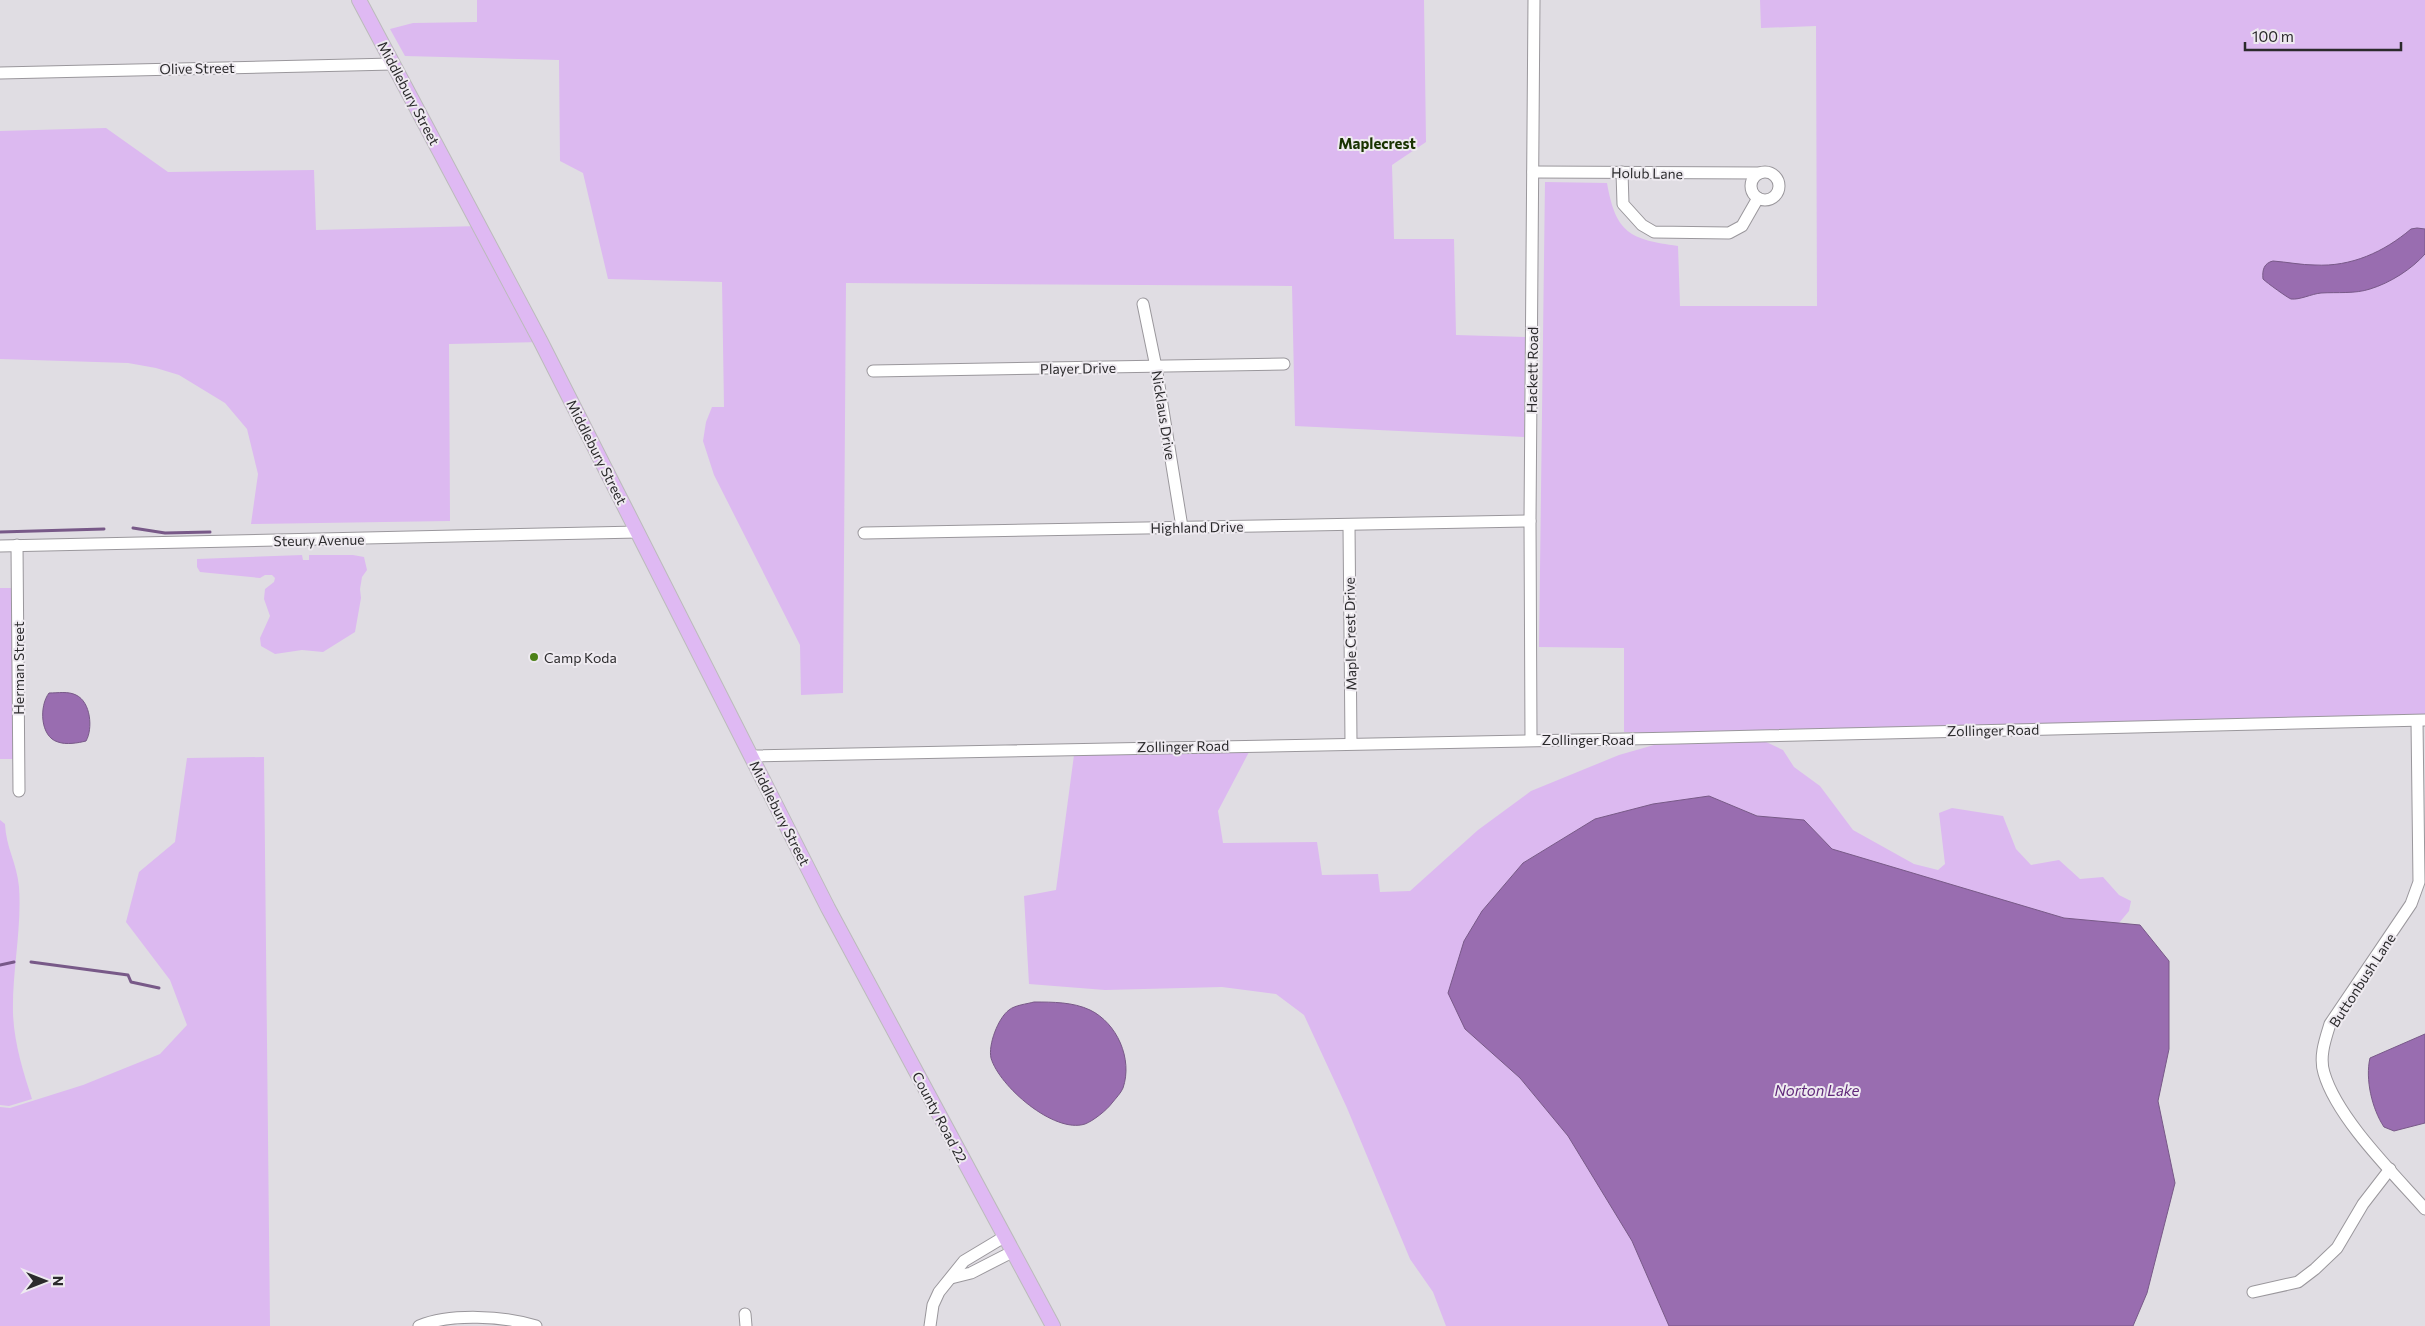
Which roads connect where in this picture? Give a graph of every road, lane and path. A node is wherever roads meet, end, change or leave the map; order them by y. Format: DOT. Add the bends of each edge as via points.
graph roads {
  1 [pos="359,0"];
  2 [pos="1534,0"];
  3 [pos="394,64"];
  4 [pos="0,73"];
  5 [pos="1533,172"];
  6 [pos="1622,172"];
  7 [pos="1760,173"];
  8 [pos="1758,198"];
  9 [pos="1143,304"];
  10 [pos="1284,364"];
  11 [pos="1156,367"];
  12 [pos="872,371"];
  13 [pos="1530,521"];
  14 [pos="1349,526"];
  15 [pos="1182,527"];
  16 [pos="638,532"];
  17 [pos="864,533"];
  18 [pos="0,546"];
  19 [pos="18,546"];
  20 [pos="2421,720"];
  21 [pos="1531,740"];
  22 [pos="1351,743"];
  23 [pos="751,756"];
  24 [pos="19,792"];
  25 [pos="828,908"];
  26 [pos="2390,1169"];
  27 [pos="2425,1208"];
  28 [pos="1004,1237"];
  29 [pos="1012,1252"];
  30 [pos="951,1278"];
  31 [pos="2253,1292"];
  32 [pos="746,1314"];
  33 [pos="420,1326"];
  34 [pos="536,1326"];
  35 [pos="746,1326"];
  36 [pos="930,1326"];
  37 [pos="1053,1326"];
  1 -- 3 [label="main road, Middlebury Street"];
  2 -- 5 [label="street, Hackett Road"];
  3 -- 4 [label="street, Olive Street"];
  3 -- 16 [label="main road, Middlebury Street"];
  5 -- 6 [label="street, Holub Lane"];
  5 -- 13 [label="street, Hackett Road"];
  6 -- 7 [label="street, Holub Lane"];
  6 -- 8 [label="street" via="1623,204 1642,225 1654,232 1729,232 1742,226"];
  7 -- 8 [label="street" via="1751,184"];
  7 -- 8 [label="street" via="1773,174 1780,186 1773,198"];
  9 -- 11 [label="street, Nicklaus Drive"];
  10 -- 11 [label="street, Player Drive"];
  11 -- 12 [label="street, Player Drive"];
  11 -- 15 [label="street, Nicklaus Drive"];
  13 -- 14 [label="street, Highland Drive"];
  13 -- 21 [label="street, Hackett Road"];
  14 -- 15 [label="street, Highland Drive"];
  14 -- 22 [label="street, Maple Crest Drive"];
  15 -- 17 [label="street, Highland Drive"];
  16 -- 19 [label="street, Steury Avenue"];
  16 -- 23 [label="main road, Middlebury Street"];
  18 -- 19 [label="street, Steury Avenue"];
  19 -- 24 [label="street, Herman Street"];
  20 -- 21 [label="street, Zollinger Road"];
  20 -- 26 [label="street, Buttonbush Lane" via="2419,882 2411,904 2330,1024 2323,1046 2324,1072 2337,1105"];
  21 -- 22 [label="street, Zollinger Road"];
  22 -- 23 [label="street, Zollinger Road"];
  23 -- 25 [label="main road, Middlebury Street"];
  25 -- 28 [label="main road, County Road 22"];
  26 -- 27 [label="street, Buttonbush Lane"];
  26 -- 31 [label="street" via="2363,1204 2337,1248 2315,1269 2298,1282"];
  28 -- 29 [label="main road, County Road 22"];
  28 -- 30 [label="street" via="964,1261"];
  29 -- 30 [label="street" via="971,1273"];
  29 -- 37 [label="main road, County Road 22"];
  30 -- 36 [label="street" via="933,1305"];
  32 -- 35 [label="street"];
  33 -- 34 [label="street" via="439,1320 506,1319"];
}
